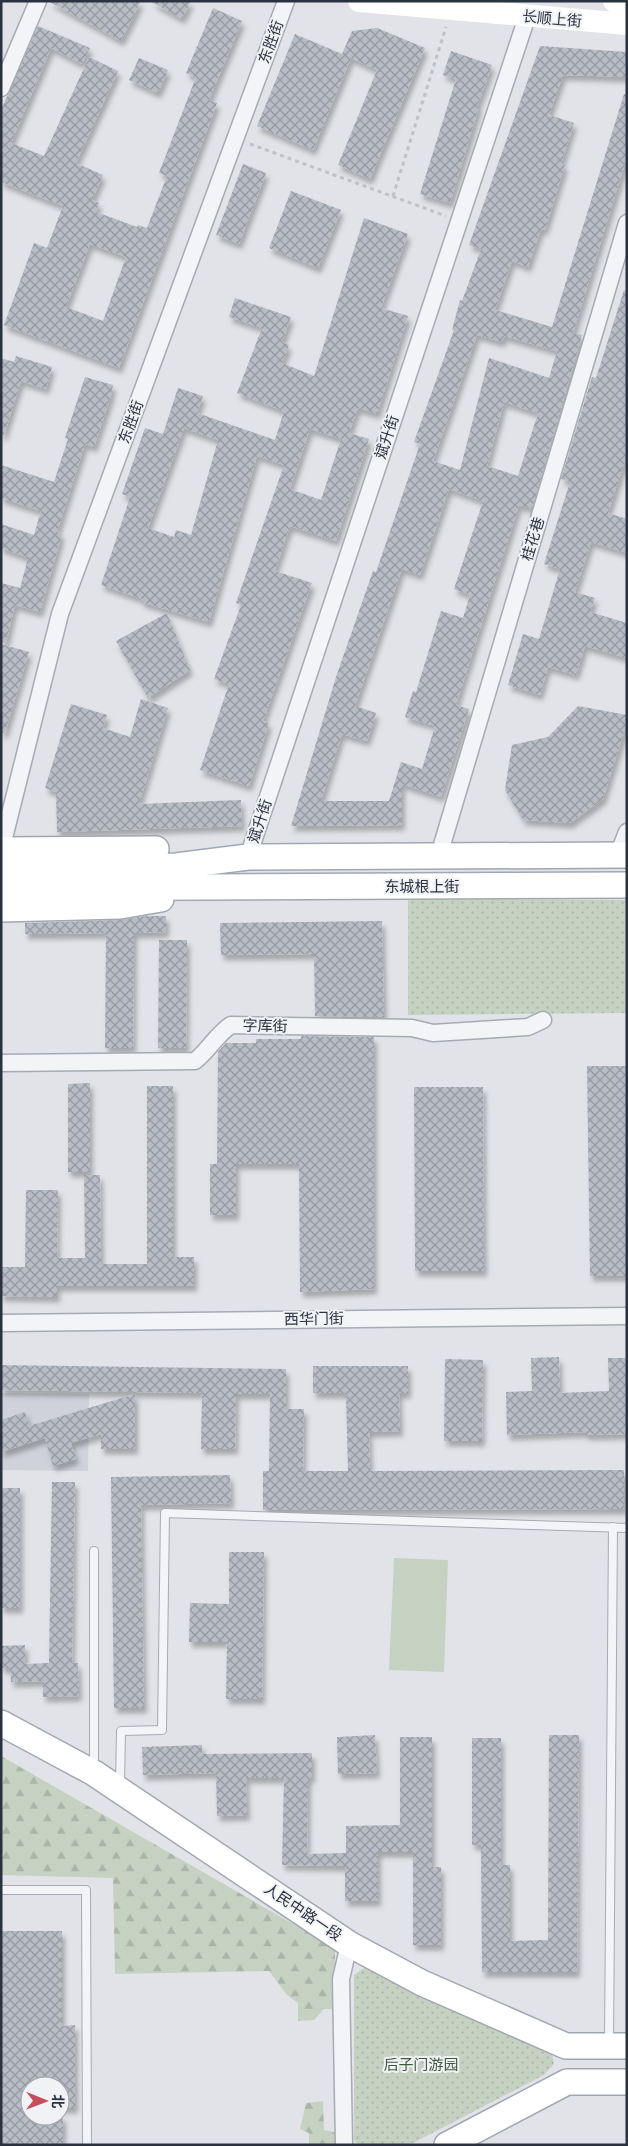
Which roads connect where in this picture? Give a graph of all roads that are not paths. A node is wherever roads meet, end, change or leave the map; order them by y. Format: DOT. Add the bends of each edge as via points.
graph roads {
  1 [pos="38,1"];
  2 [pos="286,1"];
  3 [pos="359,1"];
  4 [pos="614,1"];
  5 [pos="627,2"];
  6 [pos="527,17"];
  7 [pos="627,24"];
  8 [pos="1,88"];
  9 [pos="627,223"];
  10 [pos="624,847"];
  11 [pos="1,850"];
  12 [pos="439,855"];
  13 [pos="248,856"];
  14 [pos="1,868"];
  15 [pos="627,885"];
  16 [pos="1,888"];
  17 [pos="218,888"];
  18 [pos="1,909"];
  19 [pos="542,1020"];
  20 [pos="1,1063"];
  21 [pos="627,1316"];
  22 [pos="1,1323"];
  23 [pos="613,1527"];
  24 [pos="627,1528"];
  25 [pos="94,1552"];
  26 [pos="1,1723"];
  27 [pos="94,1773"];
  28 [pos="120,1790"];
  29 [pos="1,1890"];
  30 [pos="349,1944"];
  31 [pos="566,2046"];
  32 [pos="618,2046"];
  33 [pos="567,2082"];
  34 [pos="627,2082"];
  35 [pos="86,2145"];
  36 [pos="344,2145"];
  37 [pos="447,2145"];
  1 -- 8 [label="street"];
  2 -- 11 [label="street, 东胜街" via="60,614"];
  3 -- 6 [label="main road, 长顺上街"];
  4 -- 5 [label="main road"];
  6 -- 7 [label="main road, 长顺上街"];
  6 -- 13 [label="street, 斌升街"];
  9 -- 12 [label="street, 桂花巷"];
  10 -- 12 [label="main road"];
  11 -- 13 [label="main road" via="188,850"];
  12 -- 13 [label="main road"];
  13 -- 14 [label="main road" via="176,866"];
  15 -- 17 [label="main road, 东城根上街"];
  16 -- 17 [label="main road, 东城根上街"];
  17 -- 18 [label="main road, 东城根上街" via="120,906"];
  19 -- 20 [label="street, 字库街" via="528,1027 433,1033 412,1028 231,1025 195,1061"];
  21 -- 22 [label="street, 西华门街"];
  23 -- 24 [label="lane"];
  23 -- 28 [label="lane" via="165,1513 162,1730 121,1731"];
  23 -- 32 [label="lane"];
  25 -- 27 [label="lane"];
  26 -- 27 [label="main road, 人民中路一段"];
  27 -- 28 [label="main road, 人民中路一段"];
  28 -- 30 [label="main road, 人民中路一段"];
  29 -- 35 [label="lane" via="86,1890"];
  30 -- 31 [label="main road, 人民中路一段" via="422,1983"];
  30 -- 36 [label="street" via="341,1979"];
  31 -- 32 [label="main road, 人民中路一段"];
  31 -- 33 [label="main road" via="571,2056"];
  33 -- 34 [label="main road"];
  33 -- 37 [label="main road"];
}
